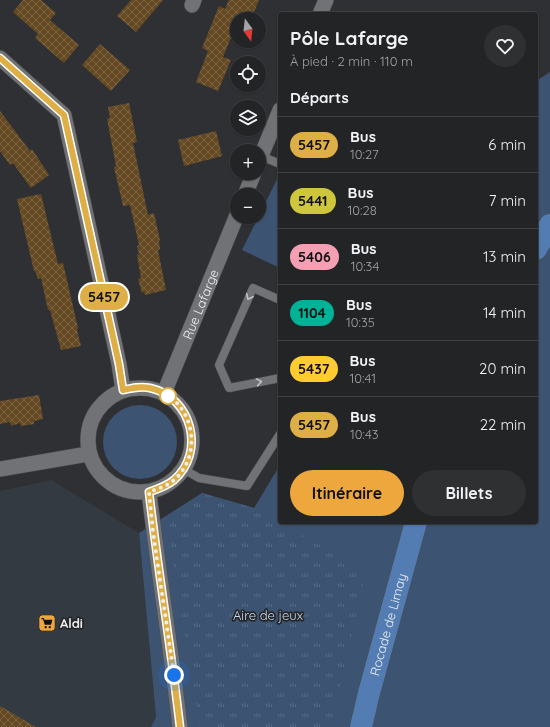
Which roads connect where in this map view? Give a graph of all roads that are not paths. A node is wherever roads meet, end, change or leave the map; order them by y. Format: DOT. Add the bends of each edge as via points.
graph roads {
  1 [pos="326,0"];
  2 [pos="321,12"];
  3 [pos="0,58"];
  4 [pos="278,115"];
  5 [pos="266,144"];
  6 [pos="266,160"];
  7 [pos="278,164"];
  8 [pos="233,224"];
  9 [pos="550,225"];
  10 [pos="538,246"];
  11 [pos="278,299"];
  12 [pos="278,378"];
  13 [pos="123,390"];
  14 [pos="164,393"];
  15 [pos="278,437"];
  16 [pos="88,454"];
  17 [pos="0,469"];
  18 [pos="183,469"];
  19 [pos="149,492"];
  20 [pos="415,524"];
  21 [pos="180,727"];
  22 [pos="361,727"];
  1 -- 2 [label="street"];
  3 -- 13 [label="street" via="64,115"];
  4 -- 5 [label="street"];
  6 -- 7 [label="lane"];
  8 -- 14 [label="street, Rue Lafarge"];
  9 -- 10 [label="main road"];
  11 -- 12 [label="lane, one-way" via="253,288 219,365 229,388"];
  13 -- 14 [label="street" via="137,387"];
  13 -- 16 [label="street" via="109,397 97,408 90,422"];
  14 -- 18 [label="street" via="176,401 191,426 190,456"];
  15 -- 18 [label="lane" via="247,486 199,478"];
  16 -- 17 [label="street"];
  16 -- 19 [label="street" via="105,480 118,488 133,492"];
  18 -- 19 [label="street" via="174,480 162,488"];
  19 -- 21 [label="street"];
  20 -- 22 [label="main road, Rocade de Limay"];
}
